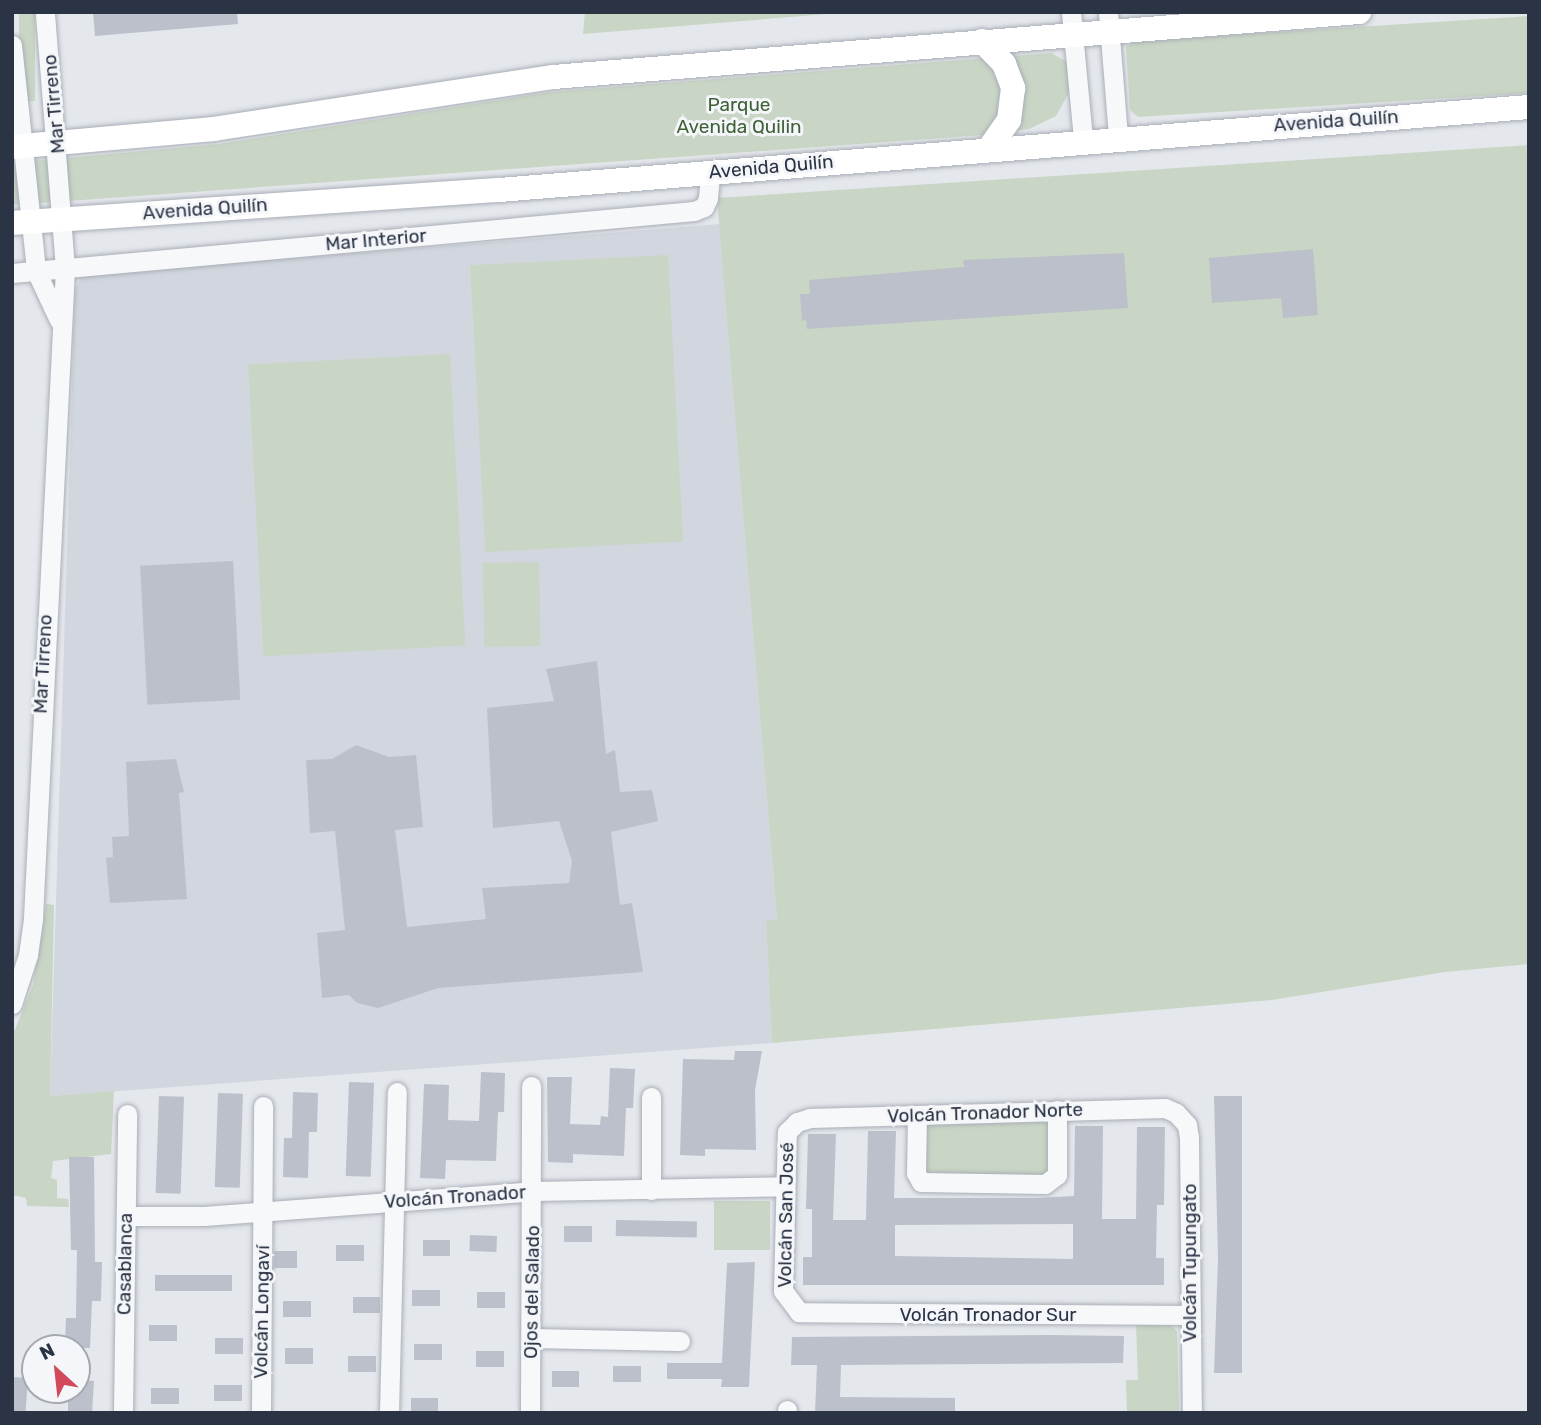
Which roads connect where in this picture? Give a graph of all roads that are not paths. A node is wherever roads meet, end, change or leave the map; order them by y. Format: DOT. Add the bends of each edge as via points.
graph roads {
  1 [pos="45,12"];
  2 [pos="1359,12"];
  3 [pos="1109,22"];
  4 [pos="1073,23"];
  5 [pos="982,41"];
  6 [pos="12,45"];
  7 [pos="1529,107"];
  8 [pos="1118,137"];
  9 [pos="1083,140"];
  10 [pos="58,144"];
  11 [pos="17,147"];
  12 [pos="990,147"];
  13 [pos="709,173"];
  14 [pos="63,219"];
  15 [pos="21,222"];
  16 [pos="65,268"];
  17 [pos="36,271"];
  18 [pos="12,273"];
  19 [pos="60,321"];
  20 [pos="12,1004"];
  21 [pos="531,1086"];
  22 [pos="397,1093"];
  23 [pos="651,1097"];
  24 [pos="263,1106"];
  25 [pos="1057,1110"];
  26 [pos="127,1114"];
  27 [pos="917,1115"];
  28 [pos="1180,1116"];
  29 [pos="791,1126"];
  30 [pos="784,1185"];
  31 [pos="651,1190"];
  32 [pos="533,1191"];
  33 [pos="393,1202"];
  34 [pos="264,1212"];
  35 [pos="126,1216"];
  36 [pos="790,1305"];
  37 [pos="1190,1315"];
  38 [pos="531,1338"];
  39 [pos="680,1340"];
  40 [pos="123,1413"];
  41 [pos="261,1413"];
  42 [pos="389,1413"];
  43 [pos="530,1413"];
  44 [pos="1192,1413"];
  1 -- 10 [label="street, Mar Tirreno"];
  2 -- 3 [label="main road"];
  3 -- 4 [label="main road"];
  3 -- 8 [label="street"];
  4 -- 5 [label="main road"];
  4 -- 9 [label="street"];
  5 -- 10 [label="main road" via="553,77 213,129"];
  5 -- 12 [label="main road" via="1004,64 1013,88 1009,121"];
  6 -- 11 [label="street, Mar Tirreno"];
  7 -- 8 [label="main road, Avenida Quilín"];
  8 -- 9 [label="main road, Avenida Quilín"];
  9 -- 12 [label="main road, Avenida Quilín"];
  10 -- 11 [label="main road"];
  10 -- 14 [label="street, Mar Tirreno"];
  11 -- 15 [label="street, Mar Tirreno"];
  12 -- 13 [label="main road, Avenida Quilín"];
  13 -- 14 [label="main road, Avenida Quilín"];
  13 -- 16 [label="street, Mar Interior" via="708,198 704,207 694,211"];
  14 -- 15 [label="main road, Avenida Quilín"];
  14 -- 16 [label="street, Mar Tirreno"];
  15 -- 17 [label="street, Mar Tirreno"];
  16 -- 17 [label="street, Mar Interior"];
  16 -- 19 [label="street, Mar Tirreno"];
  17 -- 18 [label="street, Mar Interior"];
  17 -- 19 [label="street, Mar Tirreno"];
  19 -- 20 [label="street, Mar Tirreno" via="33,918 28,956"];
  21 -- 32 [label="street, Ojos del Salado"];
  22 -- 33 [label="street"];
  23 -- 31 [label="street"];
  24 -- 34 [label="street, Volcán Longaví"];
  25 -- 27 [label="street, Volcán Tronador Norte"];
  25 -- 27 [label="street" via="1057,1175 1045,1184 921,1182 916,1173"];
  25 -- 28 [label="street, Volcán Tronador Norte" via="1165,1108"];
  26 -- 35 [label="street, Casablanca"];
  27 -- 29 [label="street, Volcán Tronador Norte" via="810,1118"];
  28 -- 37 [label="street, Volcán Tupungato" via="1189,1138"];
  29 -- 30 [label="street, Volcán San José" via="785,1137"];
  30 -- 31 [label="street, Volcán Tronador"];
  30 -- 36 [label="street, Volcán San José" via="782,1291"];
  31 -- 32 [label="street, Volcán Tronador"];
  32 -- 33 [label="street, Volcán Tronador"];
  32 -- 38 [label="street, Ojos del Salado"];
  33 -- 34 [label="street, Volcán Tronador"];
  33 -- 42 [label="street"];
  34 -- 35 [label="street, Volcán Tronador"];
  34 -- 41 [label="street, Volcán Longaví"];
  35 -- 40 [label="street, Casablanca"];
  36 -- 37 [label="street, Volcán Tronador Sur" via="808,1314"];
  37 -- 44 [label="street, Volcán Tupungato"];
  38 -- 39 [label="street"];
  38 -- 43 [label="street, Ojos del Salado"];
}
